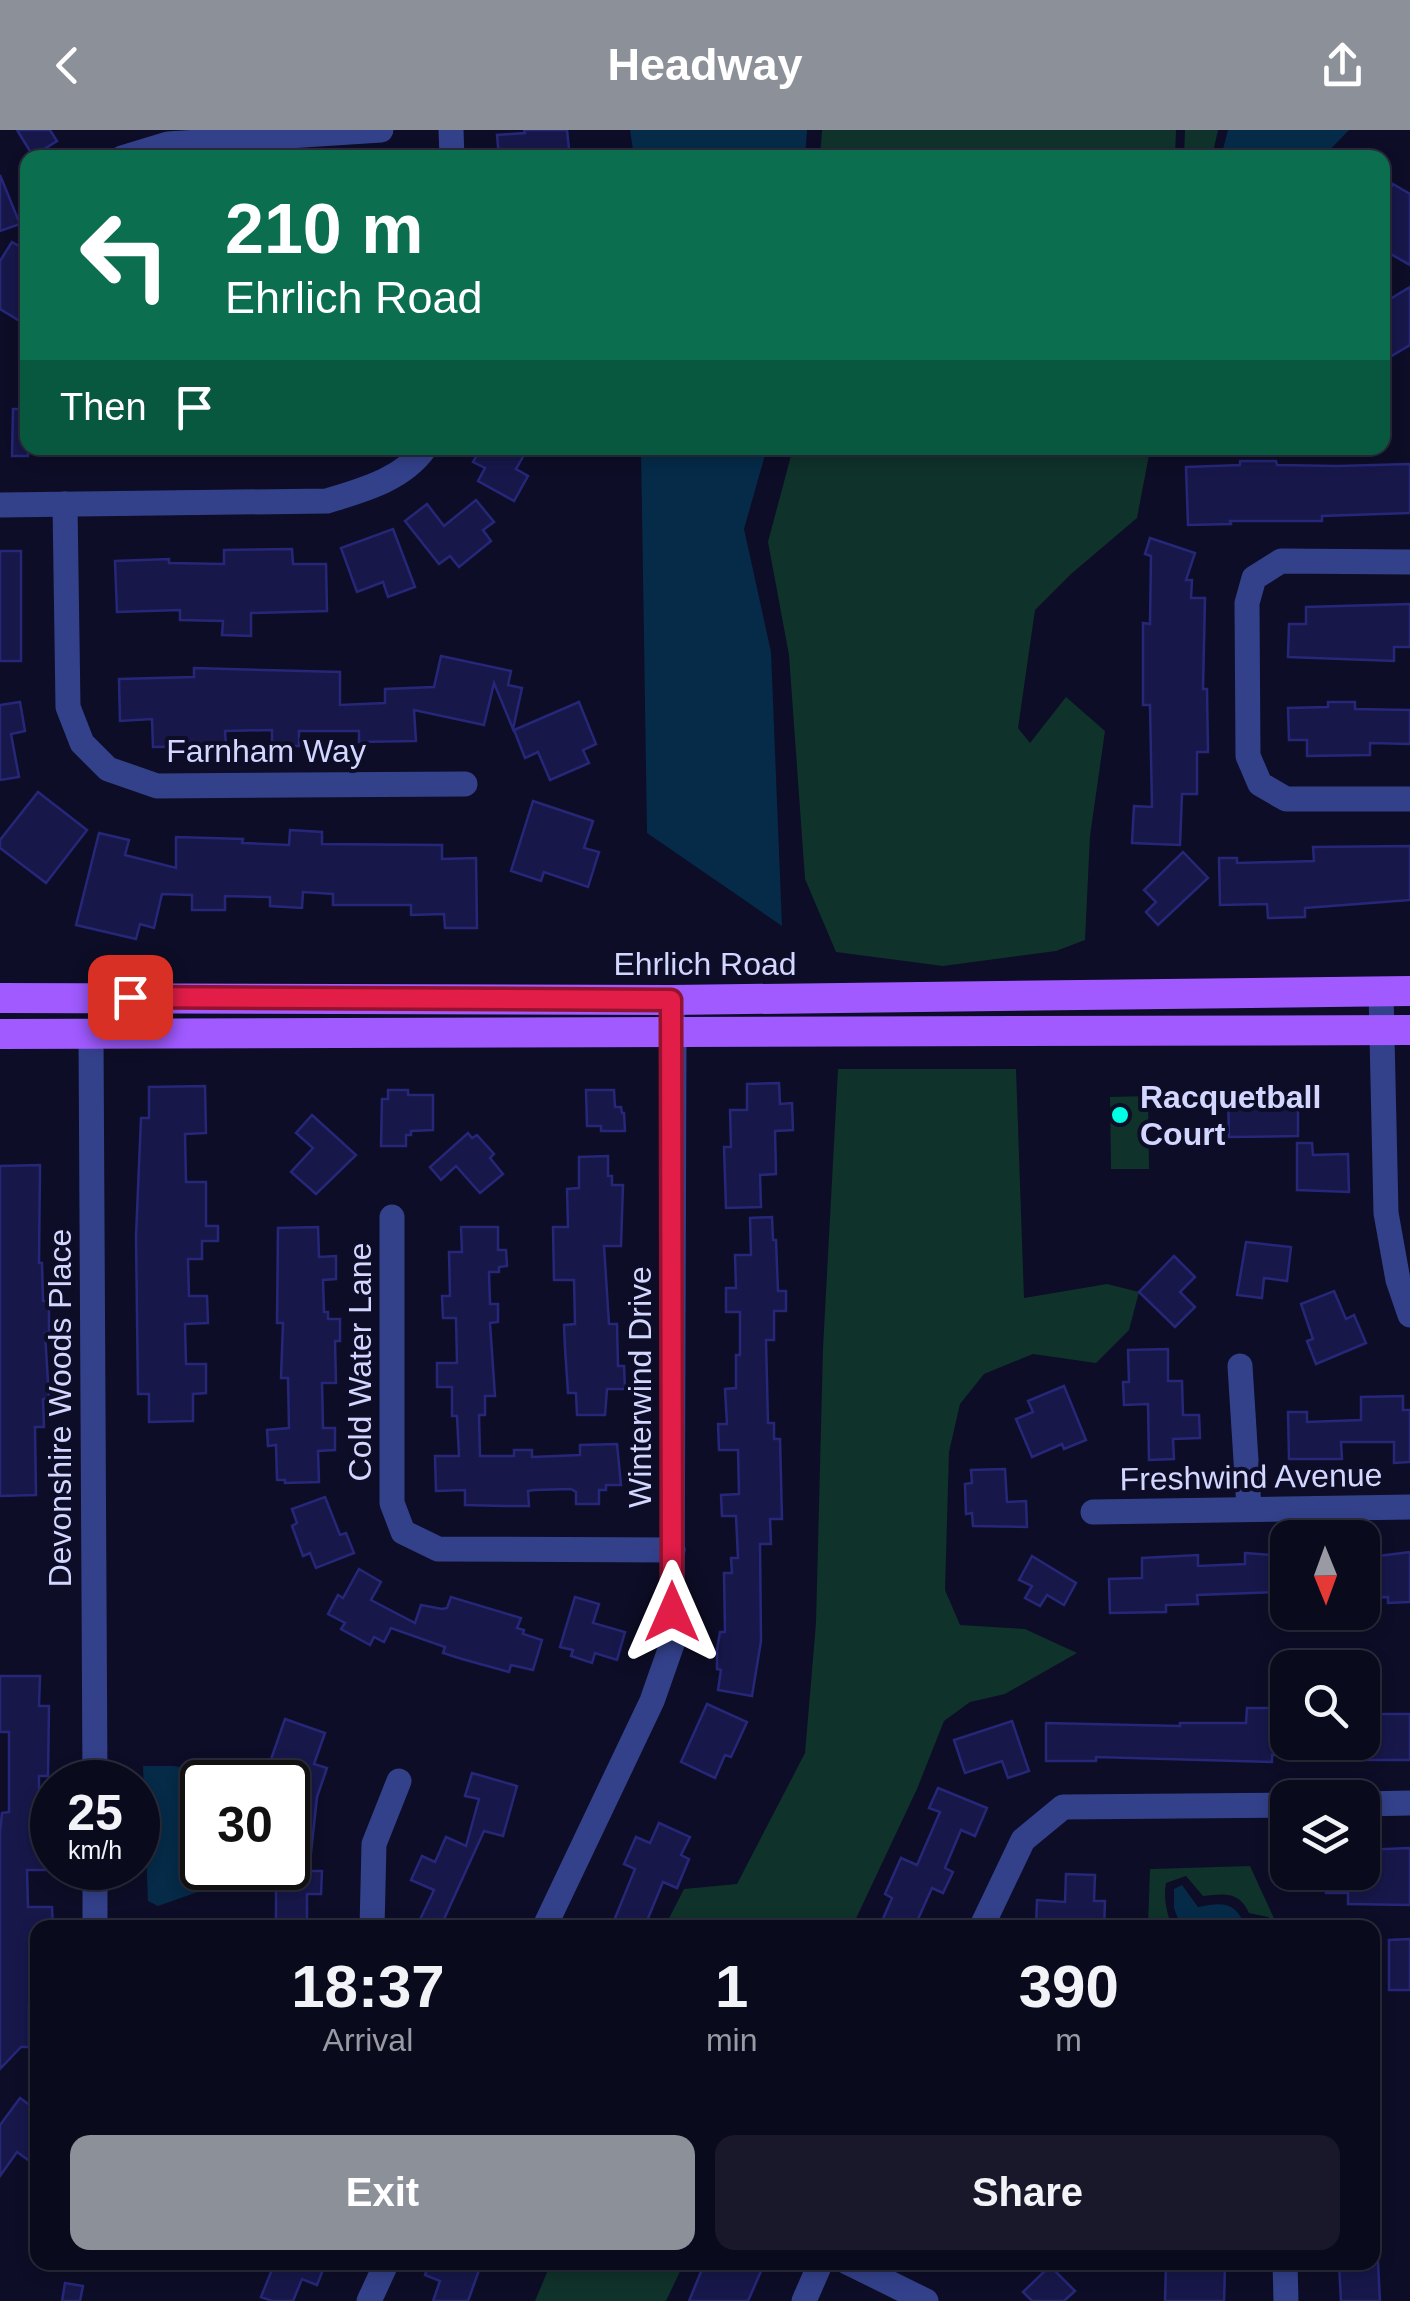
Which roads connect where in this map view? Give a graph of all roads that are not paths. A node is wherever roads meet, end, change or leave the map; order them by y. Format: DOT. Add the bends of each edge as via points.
graph roads {
  1 [pos="381,130"];
  2 [pos="148,150"];
  3 [pos="419,455"];
  4 [pos="0,504"];
  5 [pos="65,504"];
  6 [pos="1410,562"];
  7 [pos="465,784"];
  8 [pos="1410,799"];
  9 [pos="1395,991"];
  10 [pos="0,998"];
  11 [pos="671,1000"];
  12 [pos="1396,1031"];
  13 [pos="91,1033"];
  14 [pos="0,1034"];
  15 [pos="674,1034"];
  16 [pos="1398,1196"];
  17 [pos="392,1217"];
  18 [pos="1410,1315"];
  19 [pos="1240,1366"];
  20 [pos="1249,1508"];
  21 [pos="1410,1508"];
  22 [pos="1093,1512"];
  23 [pos="672,1550"];
  24 [pos="94,1760"];
  25 [pos="399,1781"];
  26 [pos="1380,1804"];
  27 [pos="1410,1804"];
  28 [pos="1270,1805"];
  29 [pos="95,1890"];
  30 [pos="95,1920"];
  31 [pos="372,1920"];
  32 [pos="548,1920"];
  33 [pos="985,1920"];
  34 [pos="383,2270"];
  35 [pos="817,2270"];
  36 [pos="863,2270"];
  37 [pos="1285,2270"];
  38 [pos="369,2301"];
  39 [pos="804,2301"];
  40 [pos="926,2301"];
  41 [pos="1286,2301"];
  1 -- 2 [label="street"];
  3 -- 5 [label="street" via="376,487 327,501"];
  4 -- 5 [label="street"];
  5 -- 7 [label="street, Farnham Way" via="68,707 82,743 108,769 156,786"];
  6 -- 8 [label="street" via="1281,562 1254,578 1247,603 1248,756 1260,784 1286,799"];
  9 -- 11 [label="main road, Ehrlich Road"];
  9 -- 12 [label="street"];
  10 -- 11 [label="main road, Ehrlich Road"];
  11 -- 15 [label="street, Winterwind Drive"];
  12 -- 15 [label="main road"];
  12 -- 16 [label="street"];
  13 -- 14 [label="main road"];
  13 -- 15 [label="main road"];
  13 -- 24 [label="street, Devonshire Woods Place"];
  15 -- 23 [label="street, Winterwind Drive"];
  16 -- 18 [label="street" via="1390,1246"];
  17 -- 23 [label="street, Cold Water Lane" via="392,1503 404,1532 438,1548"];
  19 -- 20 [label="street"];
  20 -- 21 [label="street, Freshwind Avenue"];
  20 -- 22 [label="street, Freshwind Avenue"];
  23 -- 32 [label="street, Winterwind Drive" via="672,1644 652,1701"];
  25 -- 31 [label="street" via="374,1844"];
  26 -- 27 [label="street"];
  28 -- 33 [label="street" via="1063,1807 1023,1840"];
  29 -- 30 [label="street"];
  34 -- 38 [label="street"];
  35 -- 39 [label="street"];
  36 -- 40 [label="street"];
  37 -- 41 [label="street"];
}
